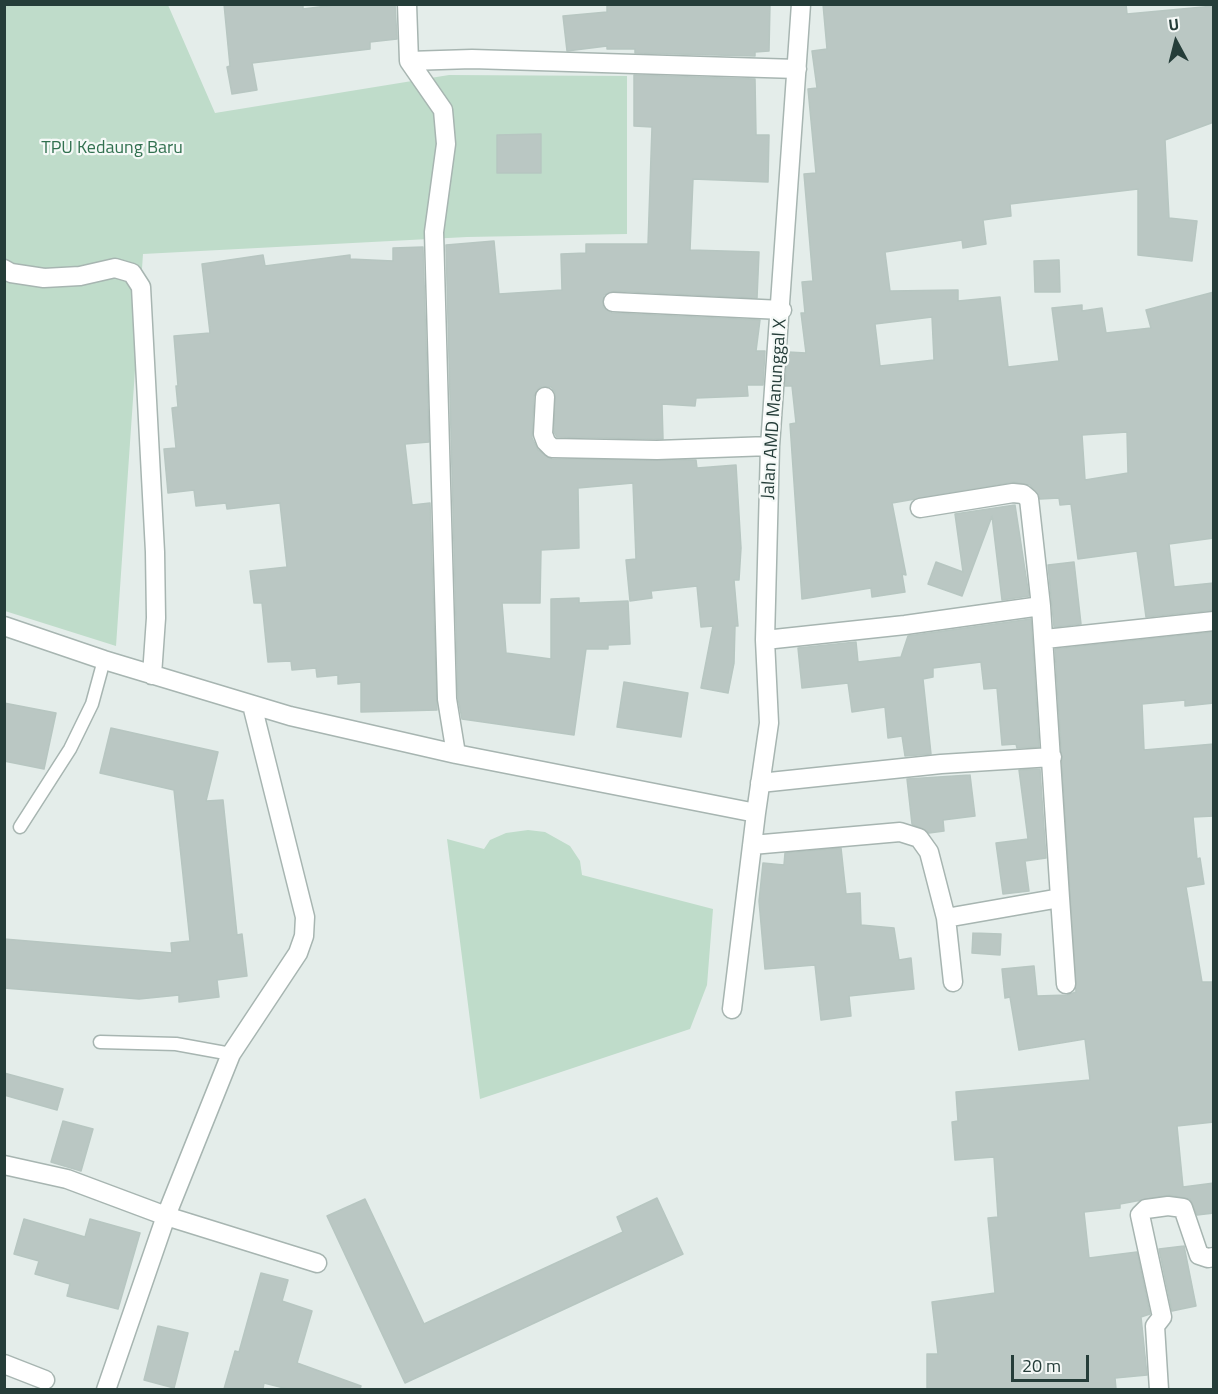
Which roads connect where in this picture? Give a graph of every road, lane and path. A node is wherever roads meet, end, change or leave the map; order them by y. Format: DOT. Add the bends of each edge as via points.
graph roads {
  1 [pos="407,4"];
  2 [pos="801,4"];
  3 [pos="409,61"];
  4 [pos="797,69"];
  5 [pos="4,269"];
  6 [pos="613,302"];
  7 [pos="782,310"];
  8 [pos="545,396"];
  9 [pos="770,446"];
  10 [pos="921,508"];
  11 [pos="1041,606"];
  12 [pos="1214,621"];
  13 [pos="4,626"];
  14 [pos="1045,639"];
  15 [pos="765,640"];
  16 [pos="104,660"];
  17 [pos="152,675"];
  18 [pos="252,705"];
  19 [pos="456,754"];
  20 [pos="1052,757"];
  21 [pos="760,783"];
  22 [pos="756,813"];
  23 [pos="20,827"];
  24 [pos="752,845"];
  25 [pos="1060,898"];
  26 [pos="946,918"];
  27 [pos="953,982"];
  28 [pos="1066,984"];
  29 [pos="732,1009"];
  30 [pos="100,1042"];
  31 [pos="231,1054"];
  32 [pos="4,1165"];
  33 [pos="166,1216"];
  34 [pos="1214,1257"];
  35 [pos="317,1263"];
  36 [pos="4,1364"];
  37 [pos="45,1380"];
  38 [pos="107,1389"];
  39 [pos="1159,1389"];
  1 -- 3 [label="street"];
  2 -- 4 [label="street, Jalan AMD Manunggal X"];
  3 -- 4 [label="street" via="472,59"];
  3 -- 19 [label="street" via="442,110 446,144 434,232 447,699"];
  4 -- 7 [label="street, Jalan AMD Manunggal X"];
  5 -- 17 [label="street" via="44,278 80,276 115,268 132,273 141,287 155,552"];
  6 -- 7 [label="street"];
  7 -- 9 [label="street, Jalan AMD Manunggal X"];
  8 -- 9 [label="street" via="543,434 552,448"];
  9 -- 15 [label="street, Jalan AMD Manunggal X"];
  10 -- 11 [label="street" via="1023,494 1029,499"];
  11 -- 14 [label="street"];
  11 -- 15 [label="street"];
  12 -- 14 [label="street"];
  13 -- 16 [label="street"];
  14 -- 20 [label="street"];
  15 -- 21 [label="street, Jalan AMD Manunggal X" via="769,723"];
  16 -- 17 [label="street"];
  16 -- 23 [label="lane" via="92,704 74,740"];
  17 -- 18 [label="street"];
  18 -- 19 [label="street"];
  18 -- 31 [label="street" via="305,917 304,936"];
  19 -- 22 [label="street"];
  20 -- 21 [label="street"];
  20 -- 25 [label="street"];
  21 -- 22 [label="street, Jalan AMD Manunggal X"];
  22 -- 24 [label="street, Jalan AMD Manunggal X"];
  24 -- 26 [label="street" via="900,832 919,838 929,852"];
  24 -- 29 [label="street, Jalan AMD Manunggal X"];
  25 -- 26 [label="street"];
  25 -- 28 [label="street"];
  26 -- 27 [label="street"];
  30 -- 31 [label="lane" via="176,1044"];
  31 -- 33 [label="street"];
  32 -- 33 [label="street" via="67,1179"];
  33 -- 35 [label="street"];
  33 -- 38 [label="street"];
  34 -- 39 [label="street" via="1199,1255 1183,1208 1146,1209 1140,1215 1162,1317 1155,1326"];
  36 -- 37 [label="street"];
}
